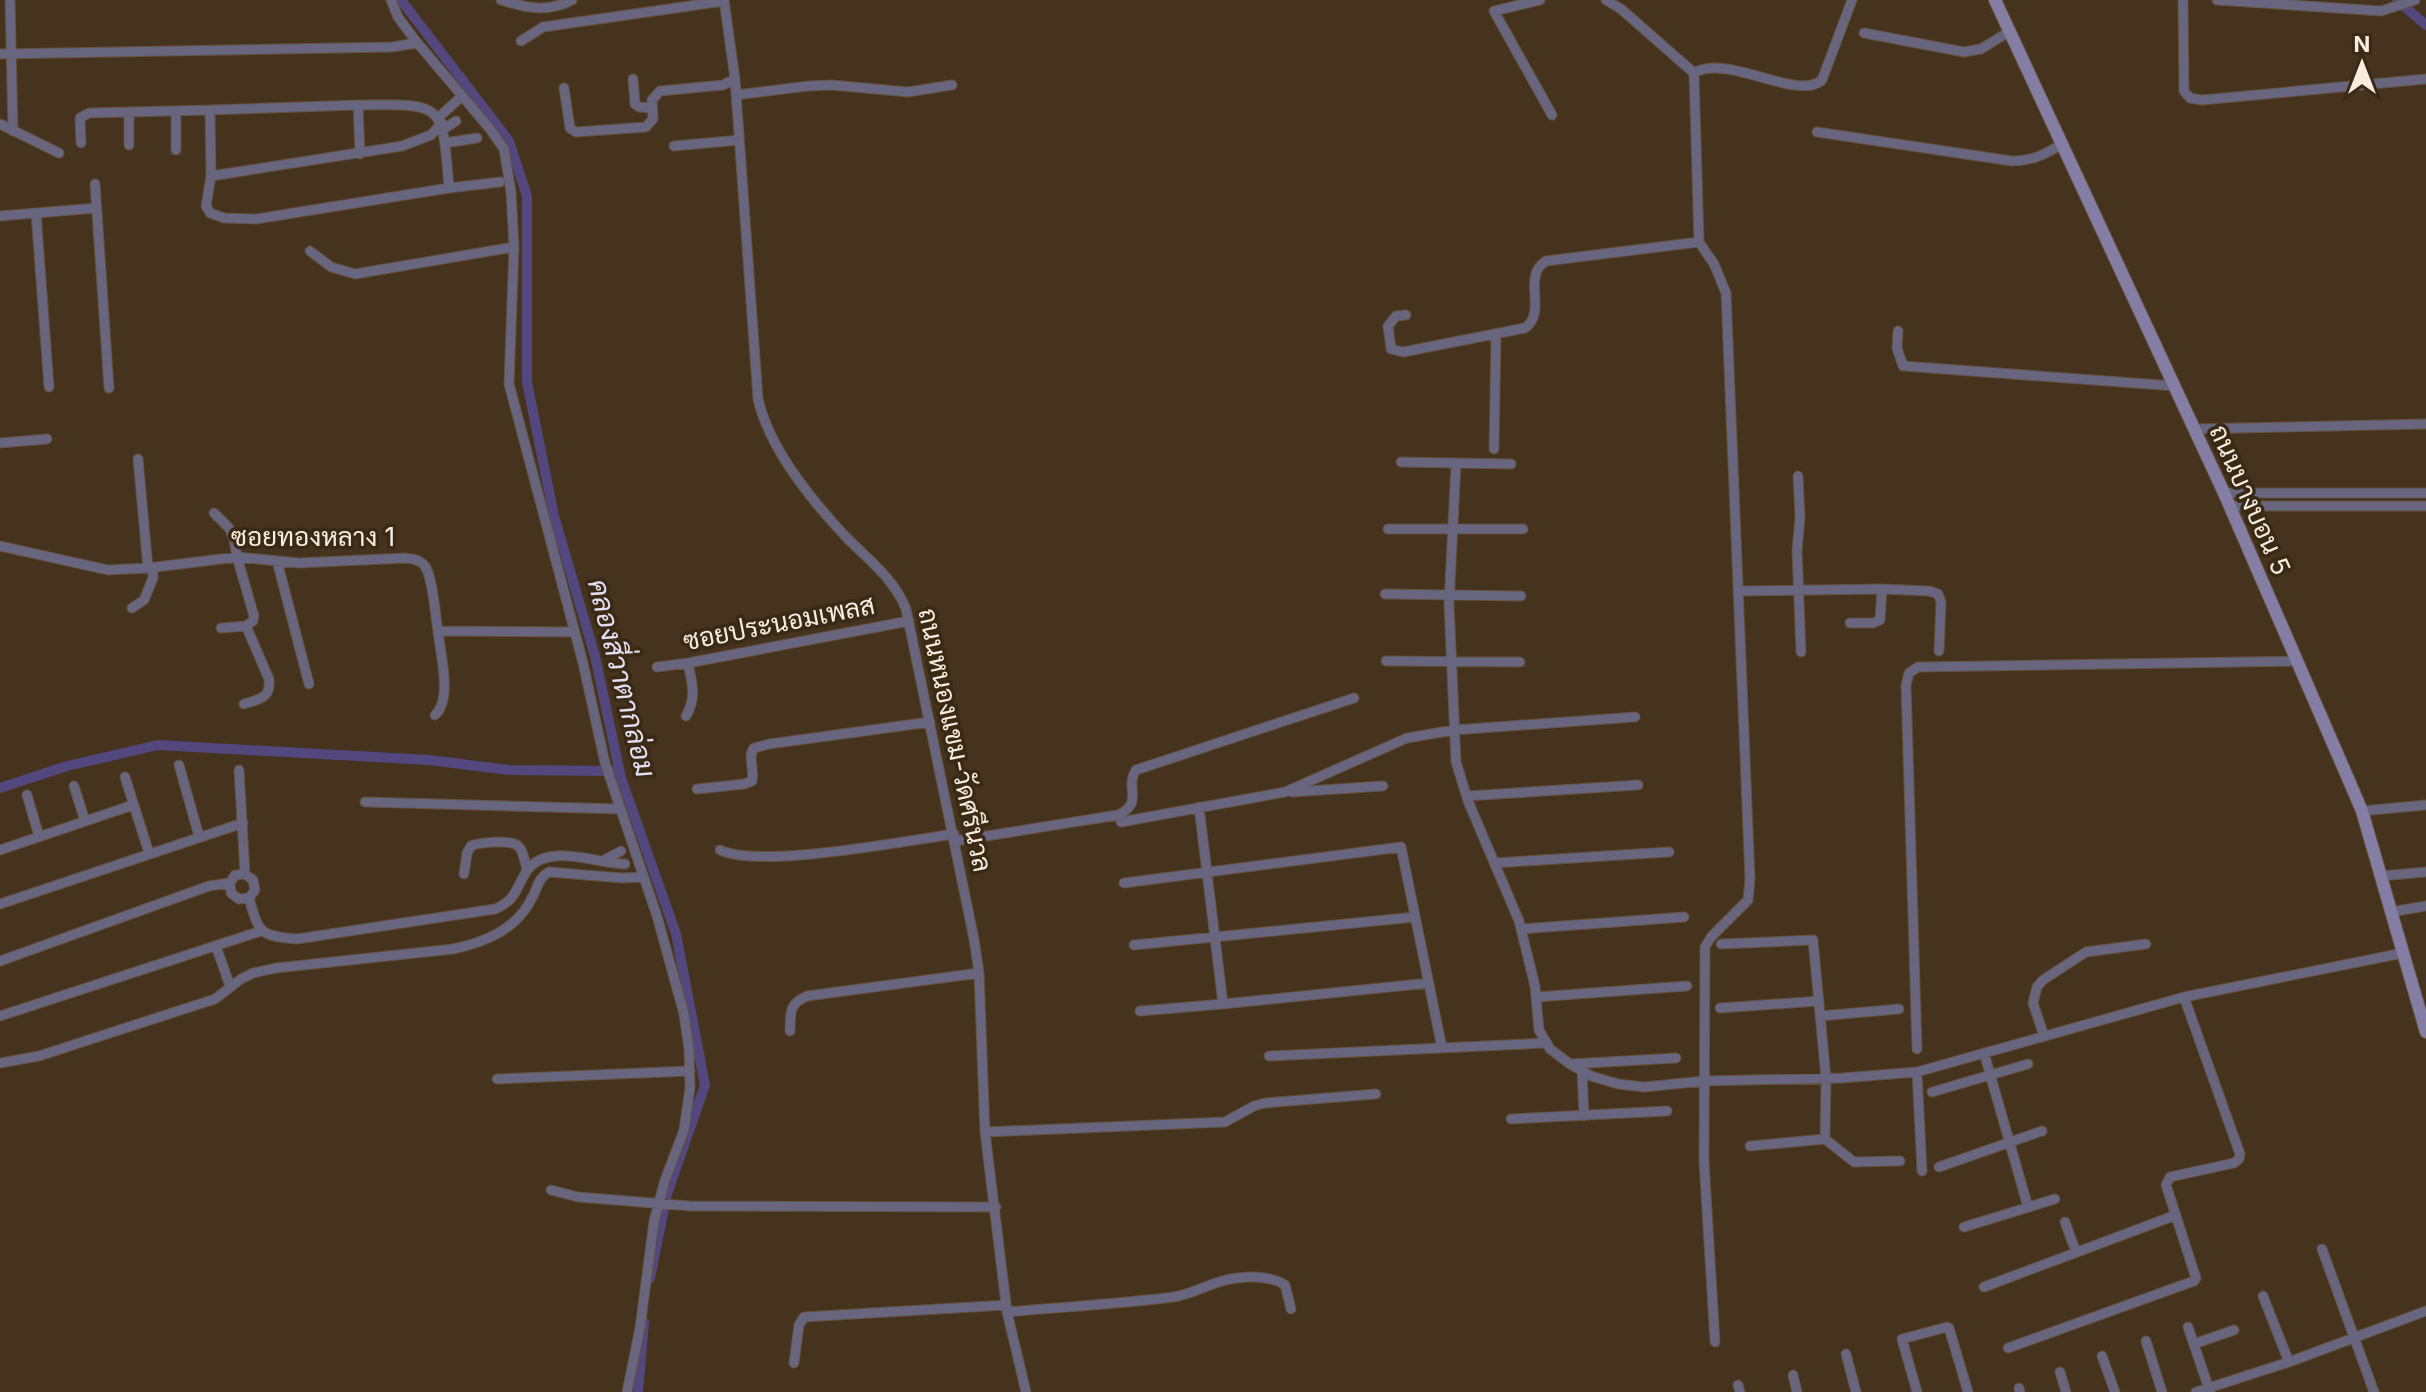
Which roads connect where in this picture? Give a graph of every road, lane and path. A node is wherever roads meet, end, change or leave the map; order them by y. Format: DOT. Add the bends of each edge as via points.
graph roads {
  1 [pos="10,0"];
  2 [pos="391,0"];
  3 [pos="501,0"];
  4 [pos="572,0"];
  5 [pos="724,0"];
  6 [pos="1540,0"];
  7 [pos="1606,0"];
  8 [pos="1852,0"];
  9 [pos="1995,0"];
  10 [pos="2183,0"];
  11 [pos="2217,0"];
  12 [pos="2415,0"];
  13 [pos="2010,31"];
  14 [pos="1864,33"];
  15 [pos="521,41"];
  16 [pos="417,43"];
  17 [pos="12,53"];
  18 [pos="0,54"];
  19 [pos="1694,73"];
  20 [pos="633,79"];
  21 [pos="735,79"];
  22 [pos="2426,79"];
  23 [pos="952,85"];
  24 [pos="564,88"];
  25 [pos="736,95"];
  26 [pos="462,96"];
  27 [pos="358,105"];
  28 [pos="652,108"];
  29 [pos="210,110"];
  30 [pos="473,110"];
  31 [pos="176,111"];
  32 [pos="129,112"];
  33 [pos="1552,115"];
  34 [pos="441,123"];
  35 [pos="0,124"];
  36 [pos="13,131"];
  37 [pos="1817,132"];
  38 [pos="477,138"];
  39 [pos="739,140"];
  40 [pos="81,143"];
  41 [pos="445,143"];
  42 [pos="2062,144"];
  43 [pos="129,145"];
  44 [pos="674,146"];
  45 [pos="176,150"];
  46 [pos="59,153"];
  47 [pos="360,154"];
  48 [pos="211,176"];
  49 [pos="500,182"];
  50 [pos="95,184"];
  51 [pos="449,188"];
  52 [pos="96,208"];
  53 [pos="36,213"];
  54 [pos="0,216"];
  55 [pos="1699,238"];
  56 [pos="514,247"];
  57 [pos="310,251"];
  58 [pos="1406,315"];
  59 [pos="1898,331"];
  60 [pos="1496,334"];
  61 [pos="2175,386"];
  62 [pos="49,387"];
  63 [pos="109,388"];
  64 [pos="2426,424"];
  65 [pos="2194,429"];
  66 [pos="47,439"];
  67 [pos="0,443"];
  68 [pos="1494,449"];
  69 [pos="138,459"];
  70 [pos="1401,462"];
  71 [pos="1456,464"];
  72 [pos="1511,464"];
  73 [pos="1798,476"];
  74 [pos="2224,493"];
  75 [pos="2339,493"];
  76 [pos="2426,493"];
  77 [pos="2339,505"];
  78 [pos="2230,506"];
  79 [pos="2426,506"];
  80 [pos="214,513"];
  81 [pos="1388,529"];
  82 [pos="1453,529"];
  83 [pos="1523,529"];
  84 [pos="0,546"];
  85 [pos="237,557"];
  86 [pos="277,561"];
  87 [pos="150,568"];
  88 [pos="1799,589"];
  89 [pos="1882,589"];
  90 [pos="1739,591"];
  91 [pos="1385,594"];
  92 [pos="1449,595"];
  93 [pos="1521,596"];
  94 [pos="132,608"];
  95 [pos="909,621"];
  96 [pos="1850,623"];
  97 [pos="246,626"];
  98 [pos="221,628"];
  99 [pos="438,631"];
  100 [pos="573,632"];
  101 [pos="1801,652"];
  102 [pos="1939,658"];
  103 [pos="1386,661"];
  104 [pos="1451,661"];
  105 [pos="2297,661"];
  106 [pos="1520,662"];
  107 [pos="688,663"];
  108 [pos="657,667"];
  109 [pos="309,684"];
  110 [pos="1354,698"];
  111 [pos="244,704"];
  112 [pos="435,715"];
  113 [pos="686,716"];
  114 [pos="1635,717"];
  115 [pos="930,722"];
  116 [pos="1454,730"];
  117 [pos="179,765"];
  118 [pos="239,770"];
  119 [pos="125,777"];
  120 [pos="1638,785"];
  121 [pos="74,786"];
  122 [pos="1383,786"];
  123 [pos="697,789"];
  124 [pos="1285,792"];
  125 [pos="27,795"];
  126 [pos="1467,796"];
  127 [pos="365,802"];
  128 [pos="133,805"];
  129 [pos="2426,805"];
  130 [pos="1199,807"];
  131 [pos="621,809"];
  132 [pos="2362,811"];
  133 [pos="85,821"];
  134 [pos="1121,822"];
  135 [pos="243,823"];
  136 [pos="39,836"];
  137 [pos="199,836"];
  138 [pos="954,838"];
  139 [pos="628,849"];
  140 [pos="0,850"];
  141 [pos="720,850"];
  142 [pos="1669,852"];
  143 [pos="149,853"];
  144 [pos="604,860"];
  145 [pos="632,863"];
  146 [pos="1494,863"];
  147 [pos="527,870"];
  148 [pos="1206,872"];
  149 [pos="2426,872"];
  150 [pos="245,874"];
  151 [pos="464,874"];
  152 [pos="2381,876"];
  153 [pos="644,877"];
  154 [pos="230,883"];
  155 [pos="1124,883"];
  156 [pos="249,898"];
  157 [pos="0,904"];
  158 [pos="2426,906"];
  159 [pos="2391,912"];
  160 [pos="1415,917"];
  161 [pos="1684,917"];
  162 [pos="1521,929"];
  163 [pos="261,931"];
  164 [pos="1215,938"];
  165 [pos="1721,944"];
  166 [pos="2146,944"];
  167 [pos="1134,945"];
  168 [pos="216,946"];
  169 [pos="2403,953"];
  170 [pos="0,961"];
  171 [pos="979,973"];
  172 [pos="1429,983"];
  173 [pos="230,986"];
  174 [pos="1687,986"];
  175 [pos="1536,997"];
  176 [pos="2184,997"];
  177 [pos="1819,1001"];
  178 [pos="1223,1004"];
  179 [pos="1720,1008"];
  180 [pos="1899,1009"];
  181 [pos="1140,1011"];
  182 [pos="0,1016"];
  183 [pos="1820,1016"];
  184 [pos="790,1031"];
  185 [pos="2426,1032"];
  186 [pos="2044,1036"];
  187 [pos="1547,1043"];
  188 [pos="1442,1048"];
  189 [pos="1917,1049"];
  190 [pos="1984,1053"];
  191 [pos="1269,1056"];
  192 [pos="1676,1058"];
  193 [pos="0,1063"];
  194 [pos="1570,1064"];
  195 [pos="2028,1064"];
  196 [pos="690,1071"];
  197 [pos="1582,1071"];
  198 [pos="1917,1072"];
  199 [pos="1990,1075"];
  200 [pos="1826,1078"];
  201 [pos="497,1079"];
  202 [pos="1704,1081"];
  203 [pos="1932,1092"];
  204 [pos="1376,1094"];
  205 [pos="1667,1111"];
  206 [pos="1584,1116"];
  207 [pos="1511,1119"];
  208 [pos="2042,1131"];
  209 [pos="985,1132"];
  210 [pos="1825,1139"];
  211 [pos="2009,1142"];
  212 [pos="1750,1146"];
  213 [pos="1900,1161"];
  214 [pos="1939,1167"];
  215 [pos="1922,1171"];
  216 [pos="551,1190"];
  217 [pos="2055,1199"];
  218 [pos="658,1205"];
  219 [pos="996,1207"];
  220 [pos="2028,1207"];
  221 [pos="2176,1215"];
  222 [pos="2065,1222"];
  223 [pos="1964,1227"];
  224 [pos="2322,1249"];
  225 [pos="2076,1252"];
  226 [pos="1984,1287"];
  227 [pos="2263,1296"];
  228 [pos="1006,1309"];
  229 [pos="1291,1309"];
  230 [pos="2426,1311"];
  231 [pos="2188,1327"];
  232 [pos="2234,1330"];
  233 [pos="2353,1338"];
  234 [pos="2146,1341"];
  235 [pos="1715,1342"];
  236 [pos="2194,1344"];
  237 [pos="2008,1348"];
  238 [pos="1846,1354"];
  239 [pos="2102,1356"];
  240 [pos="2289,1362"];
  241 [pos="794,1363"];
  242 [pos="2060,1372"];
  243 [pos="1793,1375"];
  244 [pos="2209,1390"];
  245 [pos="627,1392"];
  246 [pos="1026,1392"];
  247 [pos="1797,1392"];
  248 [pos="1856,1392"];
  249 [pos="1917,1392"];
  250 [pos="1968,1392"];
  251 [pos="2066,1392"];
  252 [pos="2115,1392"];
  253 [pos="2162,1392"];
  254 [pos="2196,1392"];
  255 [pos="2374,1392"];
  1 -- 17 [label="street"];
  2 -- 16 [label="street"];
  3 -- 4 [label="street" via="536,10"];
  5 -- 15 [label="street" via="543,27"];
  5 -- 21 [label="street, ถนนหนองแขม-วัดศรีนวล"];
  6 -- 33 [label="street" via="1494,11"];
  7 -- 19 [label="street"];
  8 -- 19 [label="street" via="1817,84 1800,87 1710,68"];
  9 -- 13 [label="main road, ถนนบางบอน 5"];
  10 -- 22 [label="street" via="2184,91 2190,98"];
  11 -- 12 [label="street" via="2381,11"];
  13 -- 14 [label="street" via="1981,49 1964,52"];
  13 -- 42 [label="main road, ถนนบางบอน 5"];
  16 -- 17 [label="street"];
  16 -- 26 [label="street"];
  17 -- 18 [label="street"];
  17 -- 36 [label="street"];
  19 -- 55 [label="street"];
  20 -- 28 [label="street" via="635,104"];
  21 -- 25 [label="street, ถนนหนองแขม-วัดศรีนวล"];
  21 -- 28 [label="street" via="723,85 660,91"];
  23 -- 25 [label="street" via="908,92 808,86"];
  24 -- 28 [label="street" via="567,122 576,132 646,127 653,119"];
  25 -- 39 [label="street, ถนนหนองแขม-วัดศรีนวล"];
  26 -- 30 [label="street"];
  26 -- 34 [label="street"];
  27 -- 29 [label="street"];
  27 -- 34 [label="street" via="412,104 432,111"];
  27 -- 47 [label="street"];
  29 -- 31 [label="street"];
  29 -- 48 [label="street"];
  30 -- 34 [label="street"];
  30 -- 56 [label="street" via="504,149"];
  31 -- 32 [label="street"];
  31 -- 45 [label="street"];
  32 -- 40 [label="street" via="83,115"];
  32 -- 43 [label="street"];
  34 -- 41 [label="street"];
  34 -- 47 [label="street" via="421,140"];
  35 -- 36 [label="street"];
  36 -- 46 [label="street"];
  37 -- 42 [label="street" via="2012,161 2039,158"];
  38 -- 41 [label="street"];
  39 -- 44 [label="street"];
  39 -- 95 [label="street, ถนนหนองแขม-วัดศรีนวล" via="763,421 819,505 898,590"];
  41 -- 51 [label="street"];
  42 -- 61 [label="main road, ถนนบางบอน 5"];
  47 -- 48 [label="street"];
  48 -- 51 [label="street" via="206,206 210,213 237,219"];
  49 -- 51 [label="street"];
  50 -- 52 [label="street"];
  52 -- 53 [label="street"];
  52 -- 63 [label="street"];
  53 -- 54 [label="street"];
  53 -- 62 [label="street"];
  55 -- 60 [label="street" via="1546,261 1535,273 1532,324"];
  55 -- 90 [label="street" via="1726,293"];
  56 -- 57 [label="street" via="355,274 331,267"];
  56 -- 100 [label="street" via="509,384"];
  58 -- 60 [label="street" via="1396,316 1388,326 1396,352"];
  59 -- 61 [label="street" via="1903,366"];
  60 -- 68 [label="street"];
  61 -- 65 [label="main road, ถนนบางบอน 5"];
  64 -- 65 [label="street"];
  65 -- 74 [label="main road, ถนนบางบอน 5"];
  66 -- 67 [label="street"];
  69 -- 87 [label="street"];
  70 -- 71 [label="street"];
  71 -- 72 [label="street"];
  71 -- 82 [label="street"];
  73 -- 88 [label="street"];
  74 -- 75 [label="street"];
  74 -- 78 [label="main road, ถนนบางบอน 5"];
  75 -- 76 [label="street"];
  75 -- 77 [label="street"];
  77 -- 78 [label="street"];
  77 -- 79 [label="street"];
  78 -- 105 [label="main road, ถนนบางบอน 5"];
  80 -- 85 [label="street" via="229,528"];
  81 -- 82 [label="street"];
  82 -- 83 [label="street"];
  82 -- 92 [label="street"];
  84 -- 87 [label="street, ซอยทองหลาง 1" via="108,570"];
  85 -- 86 [label="street, ซอยทองหลาง 1"];
  85 -- 87 [label="street, ซอยทองหลาง 1"];
  85 -- 97 [label="street" via="253,609 253,621"];
  86 -- 99 [label="street, ซอยทองหลาง 1" via="416,559 425,566"];
  86 -- 109 [label="street"];
  87 -- 94 [label="street" via="153,578 144,600"];
  88 -- 89 [label="street"];
  88 -- 90 [label="street"];
  88 -- 101 [label="street"];
  89 -- 96 [label="street" via="1880,620"];
  89 -- 102 [label="street" via="1938,594"];
  90 -- 202 [label="street" via="1750,889 1748,900 1705,947"];
  91 -- 92 [label="street"];
  92 -- 93 [label="street"];
  92 -- 104 [label="street"];
  95 -- 107 [label="street, ซอยประนอมเพลส"];
  95 -- 115 [label="street, ถนนหนองแขม-วัดศรีนวล"];
  97 -- 98 [label="street"];
  97 -- 111 [label="street" via="270,687 264,698"];
  99 -- 100 [label="street"];
  99 -- 112 [label="street, ซอยทองหลาง 1" via="445,696"];
  100 -- 131 [label="street"];
  102 -- 105 [label="street"];
  102 -- 189 [label="street" via="1909,673 1906,685"];
  103 -- 104 [label="street"];
  104 -- 106 [label="street"];
  104 -- 116 [label="street"];
  105 -- 132 [label="main road, ถนนบางบอน 5"];
  107 -- 108 [label="street, ซอยประนอมเพลส"];
  107 -- 113 [label="street" via="695,693"];
  110 -- 138 [label="street" via="1145,766 1133,774 1133,803 1118,815"];
  114 -- 116 [label="street"];
  115 -- 123 [label="street" via="754,748 752,781"];
  115 -- 138 [label="street, ถนนหนองแขม-วัดศรีนวล"];
  116 -- 124 [label="street" via="1407,738"];
  116 -- 126 [label="street" via="1456,762"];
  117 -- 137 [label="street"];
  118 -- 135 [label="street"];
  119 -- 128 [label="street"];
  120 -- 126 [label="street"];
  121 -- 133 [label="street"];
  122 -- 124 [label="street"];
  124 -- 130 [label="street"];
  125 -- 136 [label="street"];
  126 -- 146 [label="street"];
  127 -- 131 [label="street"];
  128 -- 133 [label="street"];
  128 -- 143 [label="street"];
  129 -- 132 [label="street"];
  130 -- 134 [label="street"];
  130 -- 148 [label="street"];
  131 -- 139 [label="street"];
  132 -- 152 [label="main road, ถนนบางบอน 5"];
  133 -- 136 [label="street"];
  135 -- 137 [label="street"];
  135 -- 150 [label="street"];
  136 -- 140 [label="street"];
  137 -- 143 [label="street"];
  138 -- 141 [label="street" via="771,857 734,856"];
  138 -- 171 [label="street, ถนนหนองแขม-วัดศรีนวล"];
  139 -- 144 [label="street"];
  139 -- 145 [label="street"];
  142 -- 146 [label="street"];
  143 -- 157 [label="street"];
  144 -- 145 [label="street"];
  144 -- 147 [label="street" via="545,858"];
  145 -- 153 [label="street"];
  146 -- 162 [label="street"];
  147 -- 151 [label="street" via="515,844 482,842 467,853"];
  147 -- 163 [label="street" via="513,897 495,909 297,939"];
  148 -- 155 [label="street"];
  148 -- 160 [label="street" via="1401,847"];
  148 -- 164 [label="street"];
  149 -- 152 [label="street"];
  150 -- 154 [label="street" via="235,875"];
  150 -- 156 [label="street" via="255,890"];
  152 -- 159 [label="main road, ถนนบางบอน 5"];
  153 -- 173 [label="street" via="549,872 524,914 481,941 453,949 276,968"];
  153 -- 196 [label="street" via="684,1014"];
  154 -- 156 [label="street" via="231,893"];
  154 -- 170 [label="street"];
  156 -- 163 [label="street"];
  158 -- 159 [label="street"];
  159 -- 169 [label="main road, ถนนบางบอน 5"];
  160 -- 164 [label="street"];
  160 -- 172 [label="street"];
  161 -- 162 [label="street"];
  162 -- 175 [label="street"];
  163 -- 168 [label="street"];
  164 -- 167 [label="street"];
  164 -- 178 [label="street"];
  165 -- 177 [label="street" via="1813,940"];
  166 -- 186 [label="street" via="2086,952 2043,980 2033,1003"];
  168 -- 173 [label="street"];
  168 -- 182 [label="street"];
  169 -- 176 [label="street"];
  169 -- 185 [label="main road, ถนนบางบอน 5"];
  171 -- 184 [label="street" via="807,996 791,1009"];
  171 -- 209 [label="street, ถนนหนองแขม-วัดศรีนวล"];
  172 -- 178 [label="street"];
  172 -- 188 [label="street"];
  173 -- 193 [label="street" via="215,999 39,1056"];
  174 -- 175 [label="street"];
  175 -- 187 [label="street" via="1539,1030"];
  176 -- 186 [label="street"];
  176 -- 221 [label="street" via="2240,1154 2234,1163 2170,1177 2166,1185"];
  177 -- 179 [label="street"];
  177 -- 183 [label="street"];
  178 -- 181 [label="street"];
  180 -- 183 [label="street"];
  183 -- 200 [label="street"];
  186 -- 190 [label="street"];
  187 -- 188 [label="street"];
  187 -- 194 [label="street"];
  188 -- 191 [label="street"];
  190 -- 198 [label="street"];
  190 -- 199 [label="street"];
  192 -- 194 [label="street"];
  194 -- 197 [label="street"];
  195 -- 199 [label="street"];
  196 -- 201 [label="street"];
  196 -- 218 [label="street" via="684,1130"];
  197 -- 202 [label="street" via="1644,1087"];
  197 -- 206 [label="street"];
  198 -- 200 [label="street"];
  198 -- 215 [label="street"];
  199 -- 203 [label="street"];
  199 -- 211 [label="street"];
  200 -- 202 [label="street"];
  200 -- 210 [label="street"];
  202 -- 235 [label="street"];
  204 -- 209 [label="street" via="1265,1103 1225,1122"];
  205 -- 206 [label="street"];
  206 -- 207 [label="street"];
  208 -- 211 [label="street"];
  209 -- 219 [label="street, ถนนหนองแขม-วัดศรีนวล"];
  210 -- 212 [label="street"];
  210 -- 213 [label="street" via="1854,1162"];
  211 -- 214 [label="street"];
  211 -- 220 [label="street"];
  216 -- 218 [label="street"];
  217 -- 220 [label="street"];
  218 -- 219 [label="street"];
  218 -- 245 [label="street"];
  219 -- 228 [label="street, ถนนหนองแขม-วัดศรีนวล"];
  220 -- 223 [label="street"];
  221 -- 225 [label="street"];
  221 -- 237 [label="street" via="2194,1281"];
  222 -- 225 [label="street"];
  224 -- 233 [label="street"];
  225 -- 226 [label="street"];
  227 -- 240 [label="street"];
  228 -- 229 [label="street" via="1175,1297 1254,1277 1285,1285"];
  228 -- 241 [label="street" via="804,1317"];
  228 -- 246 [label="street, ถนนหนองแขม-วัดศรีนวล"];
  230 -- 233 [label="street"];
  231 -- 236 [label="street"];
  232 -- 236 [label="street"];
  233 -- 240 [label="street"];
  233 -- 255 [label="street"];
  234 -- 253 [label="street"];
  236 -- 244 [label="street"];
  238 -- 248 [label="street"];
  239 -- 252 [label="street"];
  240 -- 244 [label="street"];
  242 -- 251 [label="street"];
  243 -- 247 [label="street"];
  244 -- 254 [label="street"];
  249 -- 250 [label="street" via="1902,1339 1947,1327"];
}
